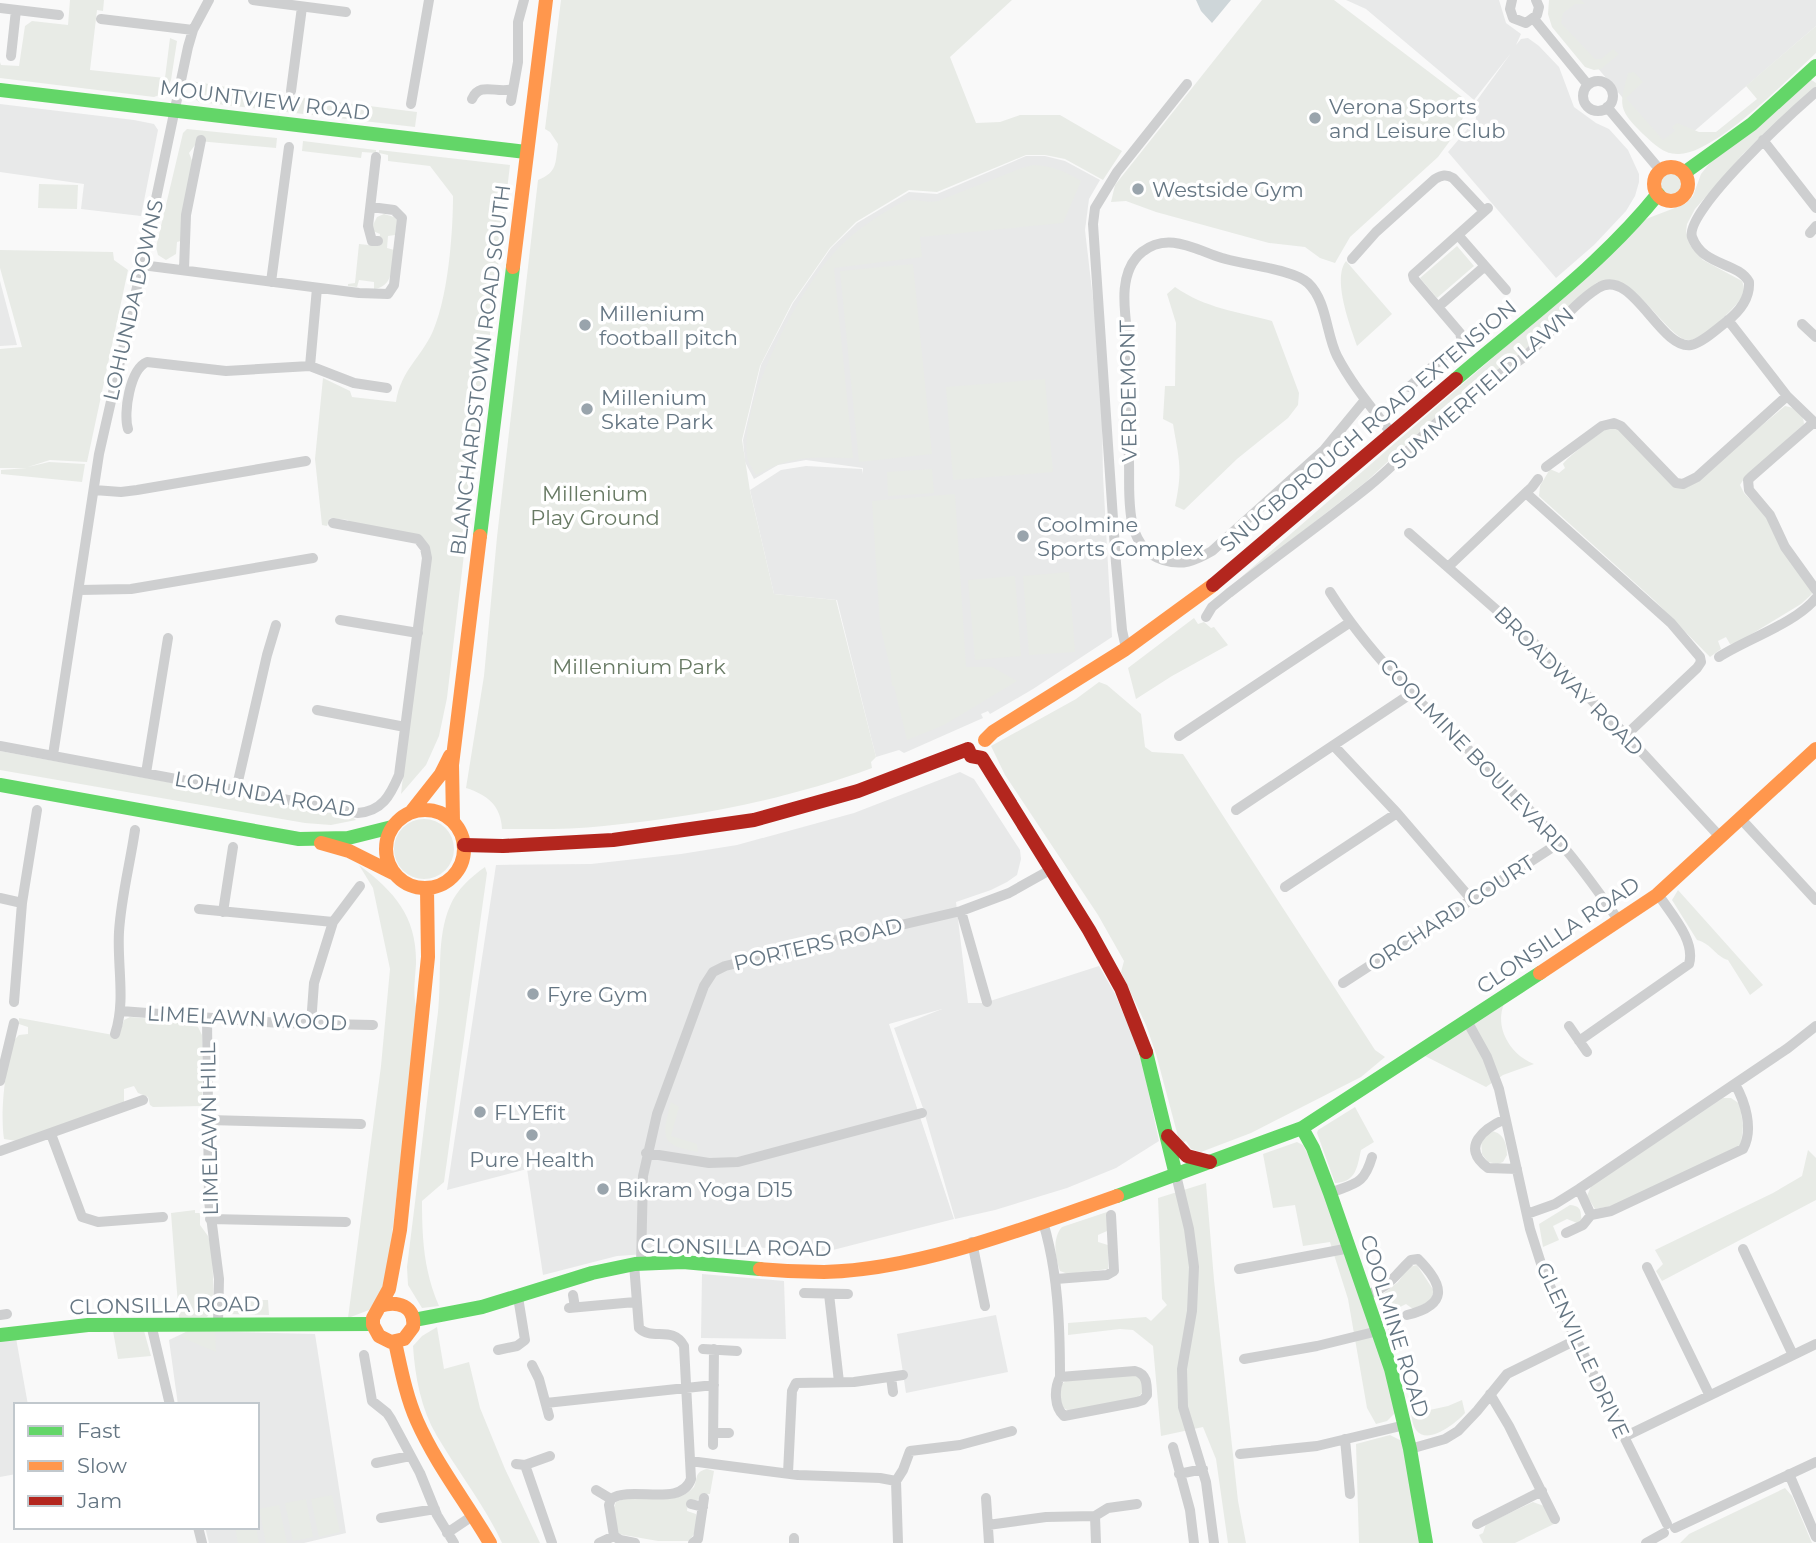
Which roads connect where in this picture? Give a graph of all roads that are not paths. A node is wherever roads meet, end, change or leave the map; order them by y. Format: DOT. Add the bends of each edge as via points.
graph roads {
  1 [pos="209,0"];
  2 [pos="253,0"];
  3 [pos="429,0"];
  4 [pos="524,0"];
  5 [pos="546,0"];
  6 [pos="1513,0"];
  7 [pos="1536,0"];
  8 [pos="302,6"];
  9 [pos="0,8"];
  10 [pos="16,10"];
  11 [pos="346,12"];
  12 [pos="59,15"];
  13 [pos="101,19"];
  14 [pos="1534,19"];
  15 [pos="193,30"];
  16 [pos="11,56"];
  17 [pos="1816,66"];
  18 [pos="1188,84"];
  19 [pos="1588,85"];
  20 [pos="512,89"];
  21 [pos="0,90"];
  22 [pos="291,91"];
  23 [pos="1816,92"];
  24 [pos="472,99"];
  25 [pos="511,101"];
  26 [pos="411,104"];
  27 [pos="1607,107"];
  28 [pos="175,111"];
  29 [pos="201,140"];
  30 [pos="1763,141"];
  31 [pos="289,146"];
  32 [pos="526,152"];
  33 [pos="376,157"];
  34 [pos="1660,170"];
  35 [pos="1684,173"];
  36 [pos="1658,194"];
  37 [pos="370,207"];
  38 [pos="1816,208"];
  39 [pos="1458,235"];
  40 [pos="378,241"];
  41 [pos="1352,259"];
  42 [pos="142,265"];
  43 [pos="1485,266"];
  44 [pos="184,269"];
  45 [pos="271,282"];
  46 [pos="317,288"];
  47 [pos="1506,290"];
  48 [pos="1438,307"];
  49 [pos="1728,320"];
  50 [pos="1802,324"];
  51 [pos="1816,337"];
  52 [pos="310,366"];
  53 [pos="1409,387"];
  54 [pos="387,388"];
  55 [pos="1787,396"];
  56 [pos="1365,400"];
  57 [pos="1815,423"];
  58 [pos="128,429"];
  59 [pos="1392,434"];
  60 [pos="306,461"];
  61 [pos="1546,467"];
  62 [pos="1538,479"];
  63 [pos="94,490"];
  64 [pos="1526,493"];
  65 [pos="333,523"];
  66 [pos="1409,533"];
  67 [pos="313,558"];
  68 [pos="1448,567"];
  69 [pos="80,590"];
  70 [pos="1816,590"];
  71 [pos="1330,592"];
  72 [pos="1816,598"];
  73 [pos="1206,617"];
  74 [pos="340,620"];
  75 [pos="1349,623"];
  76 [pos="276,625"];
  77 [pos="418,633"];
  78 [pos="168,638"];
  79 [pos="1126,648"];
  80 [pos="1719,657"];
  81 [pos="1412,694"];
  82 [pos="317,710"];
  83 [pos="405,727"];
  84 [pos="1626,735"];
  85 [pos="1179,736"];
  86 [pos="985,740"];
  87 [pos="455,745"];
  88 [pos="0,746"];
  89 [pos="1334,746"];
  90 [pos="968,749"];
  91 [pos="1816,750"];
  92 [pos="53,755"];
  93 [pos="982,758"];
  94 [pos="146,773"];
  95 [pos="0,785"];
  96 [pos="236,789"];
  97 [pos="37,810"];
  98 [pos="1236,810"];
  99 [pos="411,812"];
  100 [pos="1397,813"];
  101 [pos="1741,819"];
  102 [pos="453,821"];
  103 [pos="392,827"];
  104 [pos="135,830"];
  105 [pos="1721,838"];
  106 [pos="310,840"];
  107 [pos="1559,843"];
  108 [pos="464,845"];
  109 [pos="233,847"];
  110 [pos="1050,870"];
  111 [pos="393,873"];
  112 [pos="360,886"];
  113 [pos="1285,887"];
  114 [pos="427,889"];
  115 [pos="1658,894"];
  116 [pos="0,898"];
  117 [pos="1471,900"];
  118 [pos="1816,900"];
  119 [pos="22,903"];
  120 [pos="199,909"];
  121 [pos="961,911"];
  122 [pos="223,912"];
  123 [pos="1619,921"];
  124 [pos="333,922"];
  125 [pos="1343,983"];
  126 [pos="14,1002"];
  127 [pos="987,1002"];
  128 [pos="121,1011"];
  129 [pos="207,1018"];
  130 [pos="1467,1021"];
  131 [pos="13,1023"];
  132 [pos="311,1024"];
  133 [pos="373,1025"];
  134 [pos="1569,1026"];
  135 [pos="1813,1029"];
  136 [pos="115,1034"];
  137 [pos="1579,1041"];
  138 [pos="1587,1052"];
  139 [pos="0,1081"];
  140 [pos="1735,1084"];
  141 [pos="130,1091"];
  142 [pos="922,1113"];
  143 [pos="1505,1119"];
  144 [pos="208,1120"];
  145 [pos="360,1124"];
  146 [pos="1302,1128"];
  147 [pos="51,1135"];
  148 [pos="1167,1135"];
  149 [pos="0,1151"];
  150 [pos="646,1153"];
  151 [pos="1372,1157"];
  152 [pos="1210,1162"];
  153 [pos="1517,1169"];
  154 [pos="1176,1175"];
  155 [pos="1578,1189"];
  156 [pos="1331,1193"];
  157 [pos="1527,1214"];
  158 [pos="1111,1215"];
  159 [pos="1591,1216"];
  160 [pos="163,1217"];
  161 [pos="210,1219"];
  162 [pos="346,1222"];
  163 [pos="1043,1222"];
  164 [pos="1566,1233"];
  165 [pos="972,1242"];
  166 [pos="1350,1248"];
  167 [pos="1743,1249"];
  168 [pos="397,1251"];
  169 [pos="637,1264"];
  170 [pos="1647,1267"];
  171 [pos="1239,1269"];
  172 [pos="1056,1279"];
  173 [pos="804,1293"];
  174 [pos="829,1294"];
  175 [pos="848,1294"];
  176 [pos="573,1295"];
  177 [pos="1367,1295"];
  178 [pos="518,1297"];
  179 [pos="635,1302"];
  180 [pos="404,1304"];
  181 [pos="380,1306"];
  182 [pos="985,1306"];
  183 [pos="1407,1315"];
  184 [pos="414,1320"];
  185 [pos="151,1324"];
  186 [pos="218,1324"];
  187 [pos="373,1324"];
  188 [pos="1378,1331"];
  189 [pos="0,1335"];
  190 [pos="1576,1340"];
  191 [pos="395,1342"];
  192 [pos="1816,1344"];
  193 [pos="498,1350"];
  194 [pos="737,1351"];
  195 [pos="1793,1354"];
  196 [pos="364,1355"];
  197 [pos="1244,1359"];
  198 [pos="532,1365"];
  199 [pos="903,1376"];
  200 [pos="891,1377"];
  201 [pos="1060,1377"];
  202 [pos="839,1382"];
  203 [pos="714,1385"];
  204 [pos="686,1387"];
  205 [pos="893,1392"];
  206 [pos="1490,1394"];
  207 [pos="1709,1394"];
  208 [pos="170,1403"];
  209 [pos="546,1404"];
  210 [pos="549,1416"];
  211 [pos="1405,1425"];
  212 [pos="1012,1432"];
  213 [pos="713,1433"];
  214 [pos="729,1433"];
  215 [pos="1624,1437"];
  216 [pos="1345,1439"];
  217 [pos="713,1445"];
  218 [pos="1173,1447"];
  219 [pos="1410,1449"];
  220 [pos="1240,1454"];
  221 [pos="410,1456"];
  222 [pos="550,1456"];
  223 [pos="690,1461"];
  224 [pos="1816,1462"];
  225 [pos="376,1463"];
  226 [pos="1203,1469"];
  227 [pos="788,1473"];
  228 [pos="1179,1474"];
  229 [pos="1789,1474"];
  230 [pos="895,1481"];
  231 [pos="596,1490"];
  232 [pos="1542,1491"];
  233 [pos="1350,1494"];
  234 [pos="986,1498"];
  235 [pos="611,1499"];
  236 [pos="691,1504"];
  237 [pos="1137,1504"];
  238 [pos="435,1509"];
  239 [pos="474,1515"];
  240 [pos="1095,1516"];
  241 [pos="381,1518"];
  242 [pos="1555,1519"];
  243 [pos="1477,1524"];
  244 [pos="988,1525"];
  245 [pos="1669,1528"];
  246 [pos="447,1533"];
  247 [pos="614,1536"];
  248 [pos="1816,1537"];
  249 [pos="696,1542"];
  250 [pos="454,1543"];
  251 [pos="489,1543"];
  252 [pos="552,1543"];
  253 [pos="599,1543"];
  254 [pos="635,1543"];
  255 [pos="898,1543"];
  256 [pos="989,1543"];
  257 [pos="1096,1543"];
  258 [pos="1194,1543"];
  259 [pos="1214,1543"];
  260 [pos="1426,1543"];
  261 [pos="1646,1543"];
  1 -- 15 [label="street, LOHUNDA DOWNS"];
  2 -- 8 [label="street"];
  3 -- 26 [label="street"];
  4 -- 20 [label="street"];
  5 -- 32 [label="main road, BLANCHARDSTOWN ROAD SOUTH"];
  6 -- 14 [label="street" via="1513,18 1521,23"];
  7 -- 14 [label="street" via="1539,7"];
  8 -- 11 [label="street"];
  8 -- 22 [label="street"];
  9 -- 10 [label="street"];
  10 -- 12 [label="street"];
  10 -- 16 [label="street"];
  13 -- 15 [label="street"];
  14 -- 19 [label="street"];
  15 -- 28 [label="street, LOHUNDA DOWNS"];
  17 -- 35 [label="main road" via="1752,124"];
  18 -- 79 [label="street" via="1117,172 1095,208 1093,224"];
  19 -- 27 [label="street" via="1585,104 1597,111"];
  19 -- 27 [label="street" via="1598,81 1608,85 1612,97"];
  20 -- 24 [label="street" via="482,89"];
  20 -- 25 [label="street"];
  21 -- 28 [label="main road, MOUNTVIEW ROAD"];
  23 -- 30 [label="street"];
  27 -- 34 [label="street"];
  28 -- 32 [label="main road, MOUNTVIEW ROAD"];
  28 -- 42 [label="street, LOHUNDA DOWNS"];
  29 -- 44 [label="street" via="194,153"];
  30 -- 38 [label="street"];
  30 -- 49 [label="street" via="1698,215 1691,230 1708,257 1743,274 1749,282 1746,300"];
  31 -- 45 [label="street"];
  32 -- 87 [label="main road, BLANCHARDSTOWN ROAD SOUTH"];
  33 -- 37 [label="street"];
  34 -- 35 [label="main road" via="1670,167"];
  34 -- 36 [label="main road" via="1654,185"];
  35 -- 36 [label="main road" via="1686,190 1679,198 1668,200"];
  36 -- 59 [label="main road, SNUGBOROUGH ROAD EXTENSION" via="1580,275"];
  37 -- 40 [label="street" via="369,235"];
  37 -- 46 [label="street" via="394,210 402,218 392,291 383,295"];
  39 -- 41 [label="street" via="1486,210 1453,178 1442,175"];
  39 -- 43 [label="street"];
  39 -- 48 [label="street" via="1413,275"];
  42 -- 44 [label="street"];
  42 -- 63 [label="street, LOHUNDA DOWNS"];
  43 -- 47 [label="street"];
  43 -- 48 [label="street"];
  44 -- 45 [label="street"];
  45 -- 46 [label="street"];
  46 -- 52 [label="street"];
  48 -- 53 [label="street" via="1462,341"];
  49 -- 55 [label="street"];
  49 -- 73 [label="street, SUMMERFIELD LAWN" via="1697,343 1685,345 1634,298 1604,284 1529,352 1450,410 1366,489 1243,582"];
  50 -- 51 [label="street"];
  52 -- 54 [label="street" via="355,383"];
  52 -- 58 [label="street" via="226,372 147,362 134,375 125,415"];
  55 -- 57 [label="street"];
  55 -- 61 [label="street" via="1697,477 1683,484 1614,423 1602,426"];
  56 -- 56 [label="street, VERDEMONT" via="1336,354 1316,294 1296,275 1169,242 1144,250 1129,268 1124,286 1130,362 1128,498 1134,531 1152,556 1180,564 1212,551 1324,450"];
  56 -- 59 [label="street, VERDEMONT"];
  57 -- 70 [label="street" via="1751,477 1748,486"];
  59 -- 79 [label="main road, SNUGBOROUGH ROAD EXTENSION" via="1199,596"];
  60 -- 63 [label="street" via="141,490"];
  62 -- 64 [label="street"];
  63 -- 69 [label="street, LOHUNDA DOWNS"];
  64 -- 68 [label="street"];
  64 -- 84 [label="street" via="1671,624 1701,662"];
  65 -- 77 [label="street, LOHUNDA ROAD" via="418,539 425,548"];
  66 -- 68 [label="street, BROADWAY ROAD"];
  67 -- 69 [label="street" via="131,589"];
  68 -- 84 [label="street, BROADWAY ROAD" via="1542,650"];
  69 -- 92 [label="street, LOHUNDA DOWNS"];
  71 -- 75 [label="street, COOLMINE BOULEVARD"];
  72 -- 80 [label="street"];
  74 -- 77 [label="street"];
  75 -- 81 [label="street, COOLMINE BOULEVARD"];
  75 -- 85 [label="street"];
  76 -- 96 [label="street"];
  77 -- 83 [label="street, LOHUNDA ROAD"];
  78 -- 94 [label="street"];
  79 -- 86 [label="main road, SNUGBOROUGH ROAD EXTENSION"];
  81 -- 89 [label="street"];
  81 -- 107 [label="street, COOLMINE BOULEVARD"];
  82 -- 83 [label="street"];
  83 -- 96 [label="street, LOHUNDA ROAD" via="399,775 391,793 369,812"];
  84 -- 105 [label="street, BROADWAY ROAD"];
  86 -- 90 [label="main road" via="975,738"];
  86 -- 93 [label="main road" via="988,751"];
  87 -- 99 [label="main road, BLANCHARDSTOWN ROAD SOUTH" via="441,774"];
  87 -- 102 [label="main road, BLANCHARDSTOWN ROAD SOUTH"];
  88 -- 92 [label="street, LOHUNDA ROAD"];
  89 -- 98 [label="street"];
  89 -- 100 [label="street"];
  90 -- 93 [label="main road" via="971,756"];
  90 -- 108 [label="main road" via="858,790 754,820 613,840"];
  91 -- 101 [label="main road, CLONSILLA ROAD"];
  92 -- 94 [label="street, LOHUNDA ROAD"];
  93 -- 110 [label="main road"];
  94 -- 96 [label="street, LOHUNDA ROAD"];
  95 -- 106 [label="main road"];
  97 -- 119 [label="street"];
  99 -- 102 [label="main road" via="434,811"];
  99 -- 103 [label="main road"];
  100 -- 113 [label="street"];
  100 -- 117 [label="street"];
  101 -- 105 [label="main road, CLONSILLA ROAD"];
  101 -- 118 [label="street"];
  102 -- 108 [label="main road"];
  103 -- 106 [label="main road" via="348,838"];
  103 -- 111 [label="main road" via="385,849"];
  104 -- 128 [label="street" via="119,934"];
  105 -- 115 [label="main road, CLONSILLA ROAD"];
  106 -- 111 [label="main road" via="349,851"];
  107 -- 117 [label="street, ORCHARD COURT"];
  107 -- 123 [label="street, COOLMINE BOULEVARD"];
  108 -- 114 [label="main road" via="456,873"];
  109 -- 122 [label="street"];
  110 -- 121 [label="street, PORTERS ROAD" via="1000,897"];
  110 -- 148 [label="main road" via="1098,945 1130,1008 1148,1056"];
  111 -- 114 [label="main road" via="402,882"];
  112 -- 124 [label="street"];
  114 -- 168 [label="main road" via="428,957"];
  115 -- 123 [label="main road, CLONSILLA ROAD"];
  115 -- 137 [label="street" via="1688,940 1689,964"];
  116 -- 119 [label="street"];
  117 -- 125 [label="street, ORCHARD COURT"];
  119 -- 126 [label="street"];
  120 -- 122 [label="street"];
  121 -- 127 [label="street"];
  121 -- 150 [label="street, PORTERS ROAD" via="713,972 676,1060"];
  122 -- 124 [label="street"];
  123 -- 130 [label="main road, CLONSILLA ROAD"];
  124 -- 132 [label="street" via="314,983"];
  128 -- 129 [label="street, LIMELAWN WOOD"];
  128 -- 136 [label="street"];
  129 -- 132 [label="street, LIMELAWN WOOD"];
  129 -- 144 [label="street, LIMELAWN HILL"];
  130 -- 143 [label="street, GLENVILLE DRIVE" via="1491,1067"];
  130 -- 146 [label="main road, CLONSILLA ROAD"];
  131 -- 139 [label="street"];
  132 -- 133 [label="street, LIMELAWN WOOD"];
  134 -- 137 [label="street"];
  135 -- 140 [label="street"];
  137 -- 138 [label="street"];
  140 -- 155 [label="street"];
  140 -- 159 [label="street" via="1746,1114 1743,1149 1611,1212"];
  141 -- 147 [label="street" via="138,1101"];
  142 -- 150 [label="street" via="738,1162 701,1162"];
  143 -- 153 [label="street, GLENVILLE DRIVE"];
  143 -- 153 [label="street" via="1479,1136 1477,1153 1488,1168"];
  144 -- 145 [label="street"];
  144 -- 161 [label="street, LIMELAWN HILL"];
  146 -- 152 [label="main road, CLONSILLA ROAD"];
  146 -- 156 [label="main road, COOLMINE ROAD"];
  147 -- 149 [label="street"];
  147 -- 160 [label="street" via="82,1217 98,1222"];
  148 -- 152 [label="main road" via="1187,1156"];
  148 -- 154 [label="main road"];
  150 -- 169 [label="street, PORTERS ROAD"];
  151 -- 156 [label="street" via="1360,1181"];
  152 -- 154 [label="main road, CLONSILLA ROAD"];
  153 -- 157 [label="street, GLENVILLE DRIVE"];
  154 -- 163 [label="main road, CLONSILLA ROAD"];
  154 -- 226 [label="street" via="1194,1267 1182,1369 1183,1407"];
  155 -- 157 [label="street"];
  155 -- 159 [label="street"];
  156 -- 166 [label="main road, COOLMINE ROAD"];
  157 -- 190 [label="street, GLENVILLE DRIVE" via="1545,1276"];
  158 -- 172 [label="street" via="1114,1271"];
  159 -- 164 [label="street" via="1583,1226"];
  161 -- 162 [label="street"];
  161 -- 186 [label="street, LIMELAWN HILL" via="219,1279"];
  163 -- 165 [label="main road, CLONSILLA ROAD"];
  163 -- 172 [label="street"];
  165 -- 169 [label="main road, CLONSILLA ROAD" via="825,1272"];
  165 -- 182 [label="street"];
  166 -- 171 [label="street"];
  166 -- 177 [label="main road, COOLMINE ROAD"];
  167 -- 195 [label="street"];
  168 -- 180 [label="main road" via="398,1286"];
  168 -- 181 [label="main road" via="389,1289"];
  169 -- 178 [label="main road, CLONSILLA ROAD"];
  169 -- 179 [label="street, PORTERS ROAD"];
  170 -- 207 [label="street"];
  172 -- 201 [label="street"];
  173 -- 174 [label="street"];
  174 -- 175 [label="street"];
  174 -- 202 [label="street"];
  176 -- 179 [label="street" via="572,1307"];
  177 -- 183 [label="street" via="1395,1280 1411,1260 1418,1259 1439,1297 1432,1305"];
  177 -- 188 [label="main road, COOLMINE ROAD"];
  178 -- 184 [label="main road, CLONSILLA ROAD"];
  178 -- 193 [label="street" via="525,1340"];
  179 -- 204 [label="street, PORTERS ROAD" via="642,1331 671,1334 682,1342"];
  180 -- 181 [label="main road" via="392,1301"];
  180 -- 184 [label="main road"];
  181 -- 187 [label="main road"];
  184 -- 191 [label="main road" via="407,1337"];
  185 -- 186 [label="main road, CLONSILLA ROAD"];
  185 -- 189 [label="main road, CLONSILLA ROAD" via="88,1325"];
  185 -- 208 [label="street"];
  186 -- 187 [label="main road, CLONSILLA ROAD"];
  187 -- 191 [label="main road" via="383,1340"];
  188 -- 197 [label="street"];
  188 -- 211 [label="main road, COOLMINE ROAD"];
  190 -- 206 [label="street" via="1512,1371"];
  190 -- 215 [label="street, GLENVILLE DRIVE"];
  191 -- 239 [label="main road" via="417,1421"];
  192 -- 195 [label="street"];
  194 -- 203 [label="street" via="708,1349"];
  195 -- 207 [label="street"];
  196 -- 221 [label="street" via="372,1401 387,1413"];
  198 -- 209 [label="street"];
  199 -- 200 [label="street"];
  200 -- 202 [label="street"];
  200 -- 205 [label="street"];
  201 -- 201 [label="street" via="1135,1371 1146,1378 1147,1395 1137,1402 1064,1416 1056,1392"];
  202 -- 227 [label="street" via="794,1385"];
  203 -- 204 [label="street"];
  203 -- 213 [label="street"];
  204 -- 209 [label="street"];
  204 -- 223 [label="street"];
  206 -- 219 [label="street" via="1458,1431"];
  206 -- 232 [label="street"];
  207 -- 215 [label="street"];
  209 -- 210 [label="street"];
  211 -- 216 [label="street"];
  211 -- 219 [label="main road, COOLMINE ROAD"];
  212 -- 230 [label="street" via="910,1451"];
  213 -- 214 [label="street"];
  213 -- 217 [label="street"];
  215 -- 245 [label="street, GLENVILLE DRIVE"];
  216 -- 220 [label="street"];
  216 -- 233 [label="street"];
  218 -- 228 [label="street"];
  219 -- 260 [label="main road, COOLMINE ROAD"];
  221 -- 225 [label="street"];
  221 -- 238 [label="street"];
  222 -- 252 [label="street" via="520,1464"];
  223 -- 227 [label="street"];
  223 -- 235 [label="street" via="691,1479 684,1489 621,1494"];
  224 -- 229 [label="street"];
  226 -- 228 [label="street"];
  226 -- 259 [label="street"];
  227 -- 230 [label="street"];
  228 -- 258 [label="street"];
  229 -- 245 [label="street"];
  229 -- 248 [label="street"];
  230 -- 255 [label="street"];
  231 -- 235 [label="street"];
  232 -- 242 [label="street"];
  232 -- 243 [label="street"];
  234 -- 244 [label="street"];
  235 -- 247 [label="street"];
  236 -- 249 [label="street" via="703,1503"];
  237 -- 240 [label="street" via="1108,1508"];
  238 -- 241 [label="street"];
  238 -- 246 [label="street"];
  239 -- 246 [label="street"];
  239 -- 251 [label="main road"];
  240 -- 244 [label="street"];
  240 -- 257 [label="street"];
  244 -- 256 [label="street"];
  245 -- 261 [label="street"];
  246 -- 250 [label="street"];
  247 -- 253 [label="street"];
  247 -- 254 [label="street"];
}
